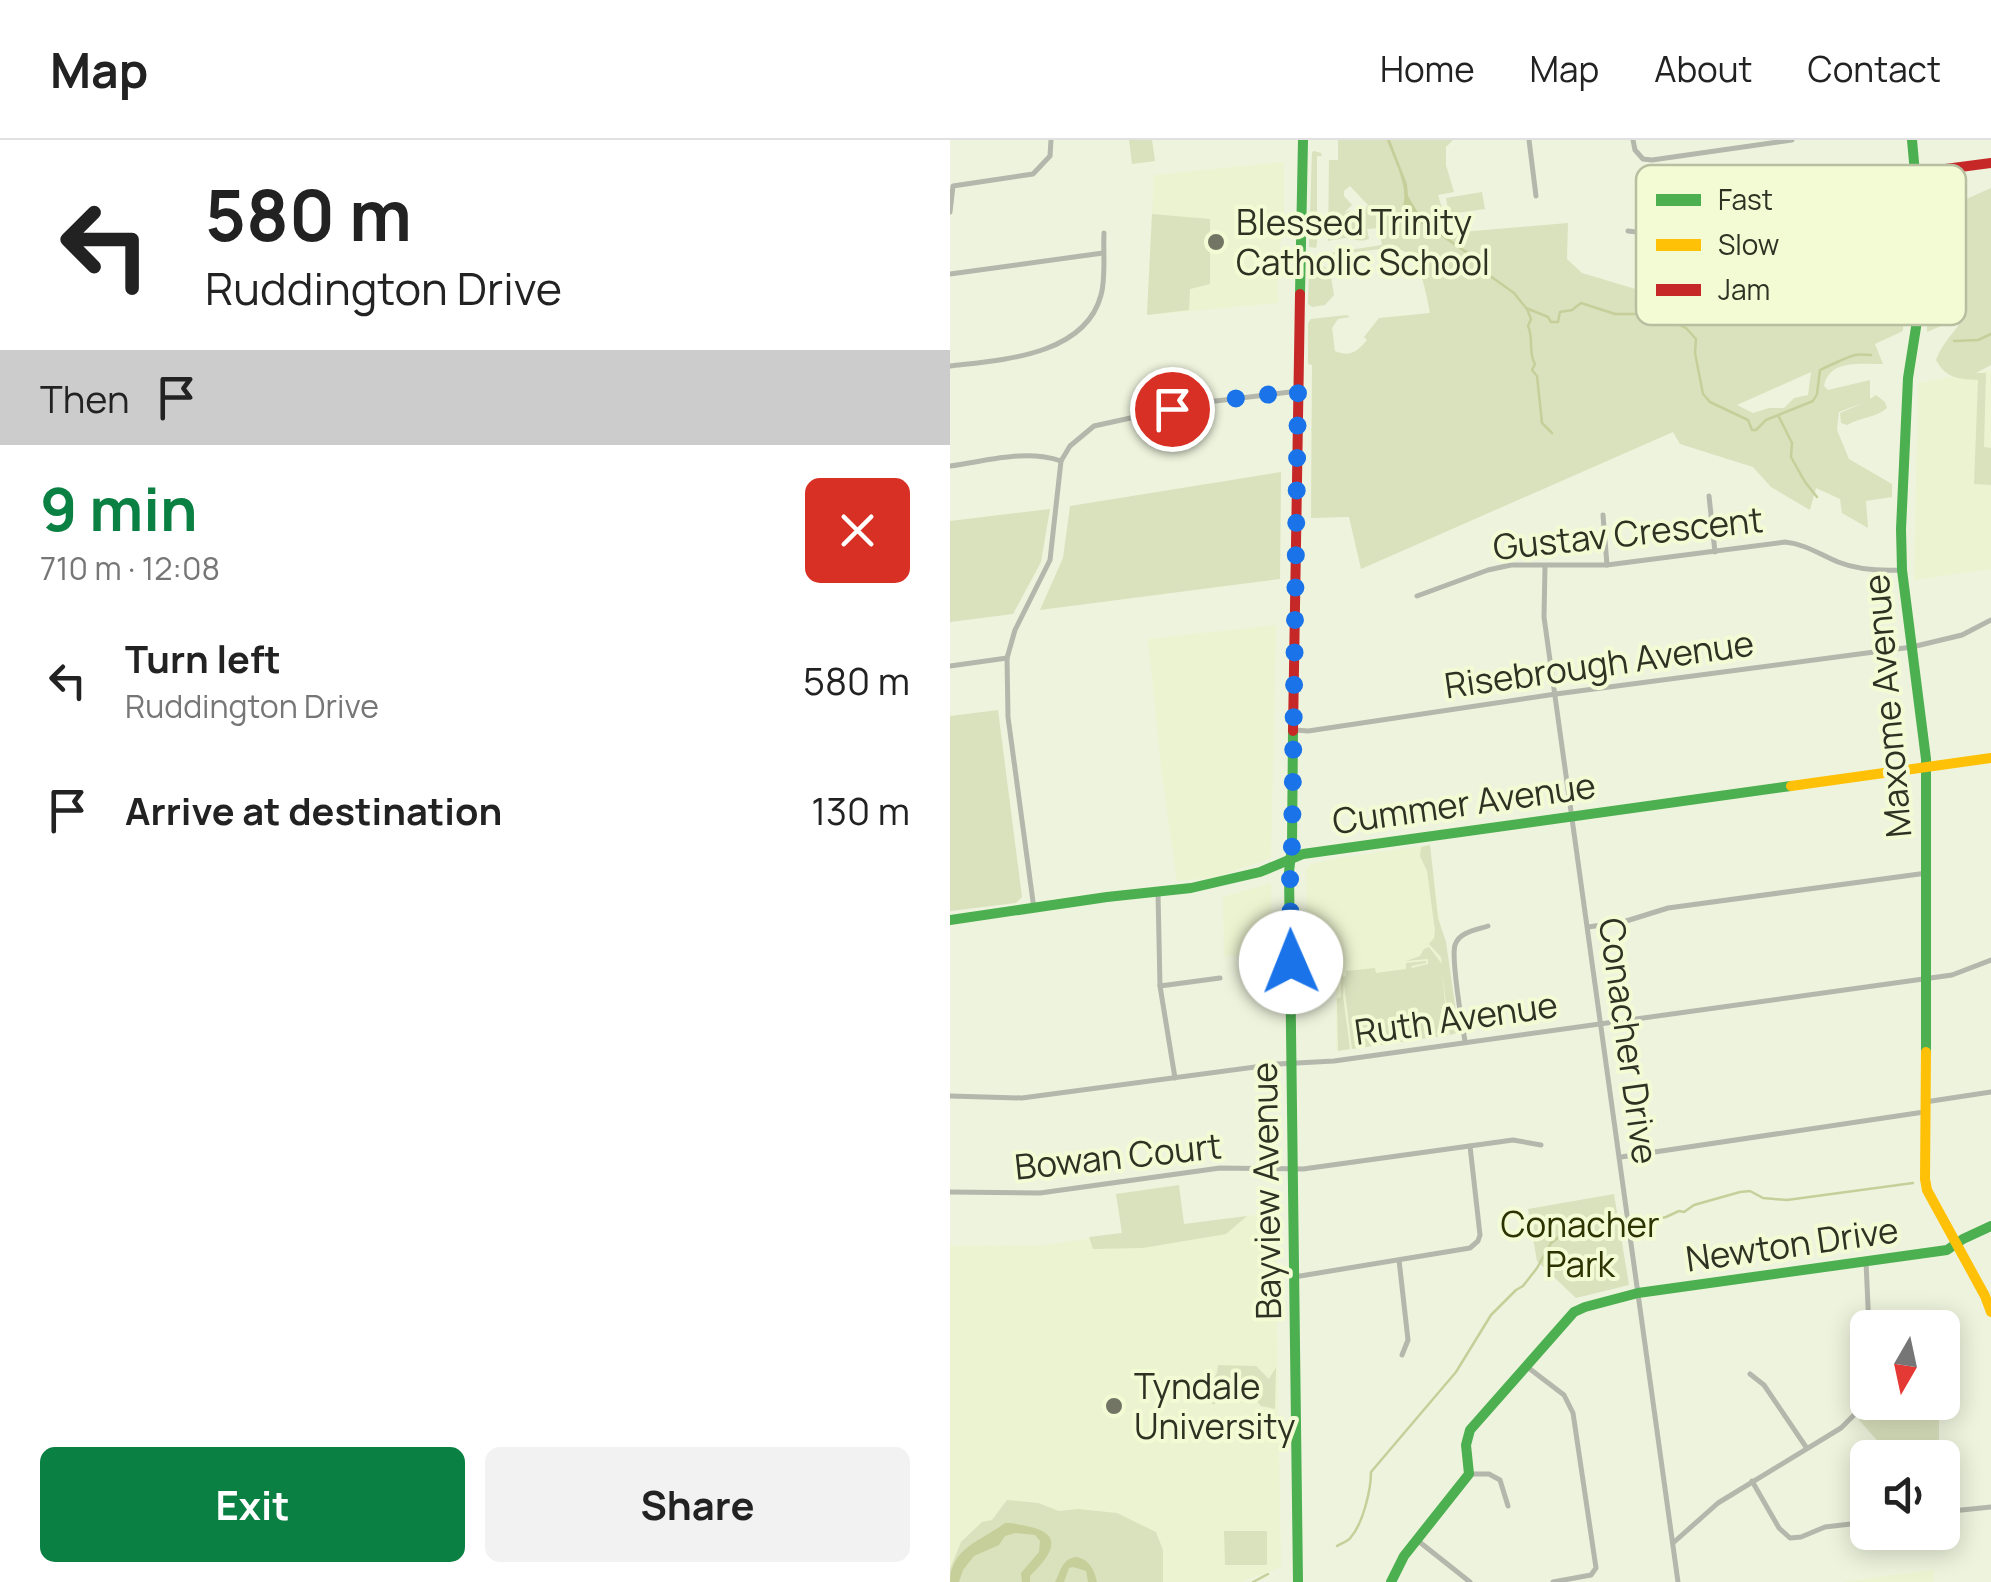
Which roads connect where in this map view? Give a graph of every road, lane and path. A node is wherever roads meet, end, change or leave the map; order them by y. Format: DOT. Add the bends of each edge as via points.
graph roads {
  1 [pos="1051,140"];
  2 [pos="1303,140"];
  3 [pos="1529,140"];
  4 [pos="1634,140"];
  5 [pos="1792,140"];
  6 [pos="1912,140"];
  7 [pos="1991,163"];
  8 [pos="1915,165"];
  9 [pos="1966,166"];
  10 [pos="1536,196"];
  11 [pos="950,212"];
  12 [pos="1628,230"];
  13 [pos="1636,231"];
  14 [pos="1104,234"];
  15 [pos="1102,253"];
  16 [pos="950,274"];
  17 [pos="1916,325"];
  18 [pos="950,366"];
  19 [pos="1298,391"];
  20 [pos="1061,462"];
  21 [pos="950,466"];
  22 [pos="1708,496"];
  23 [pos="1603,515"];
  24 [pos="1715,552"];
  25 [pos="1607,565"];
  26 [pos="1545,566"];
  27 [pos="1902,570"];
  28 [pos="1417,596"];
  29 [pos="1991,620"];
  30 [pos="1912,647"];
  31 [pos="1007,658"];
  32 [pos="950,666"];
  33 [pos="1556,694"];
  34 [pos="1294,730"];
  35 [pos="1991,758"];
  36 [pos="1926,767"];
  37 [pos="1572,816"];
  38 [pos="1290,860"];
  39 [pos="1928,874"];
  40 [pos="1158,893"];
  41 [pos="1034,909"];
  42 [pos="950,920"];
  43 [pos="1488,926"];
  44 [pos="1588,927"];
  45 [pos="1991,960"];
  46 [pos="1220,978"];
  47 [pos="1925,978"];
  48 [pos="1160,986"];
  49 [pos="1601,1023"];
  50 [pos="1465,1042"];
  51 [pos="1292,1064"];
  52 [pos="1175,1078"];
  53 [pos="1991,1092"];
  54 [pos="950,1096"];
  55 [pos="1924,1107"];
  56 [pos="1542,1145"];
  57 [pos="1470,1146"];
  58 [pos="1619,1157"];
  59 [pos="1292,1168"];
  60 [pos="950,1192"];
  61 [pos="1991,1226"];
  62 [pos="1956,1244"];
  63 [pos="1399,1260"];
  64 [pos="1866,1262"];
  65 [pos="1294,1277"];
  66 [pos="1638,1293"];
  67 [pos="1868,1310"];
  68 [pos="1991,1312"];
  69 [pos="1402,1355"];
  70 [pos="1525,1365"];
  71 [pos="1750,1374"];
  72 [pos="1851,1420"];
  73 [pos="1806,1448"];
  74 [pos="1469,1474"];
  75 [pos="1752,1481"];
  76 [pos="1508,1506"];
  77 [pos="1991,1507"];
  78 [pos="1960,1510"];
  79 [pos="1850,1525"];
  80 [pos="1418,1540"];
  81 [pos="1672,1543"];
  82 [pos="1298,1582"];
  83 [pos="1391,1582"];
  84 [pos="1470,1582"];
  85 [pos="1553,1582"];
  86 [pos="1678,1582"];
  1 -- 11 [label="street" via="1050,156 1033,174 953,186"];
  2 -- 19 [label="street, Bayview Avenue"];
  3 -- 10 [label="street"];
  4 -- 5 [label="street" via="1643,159 1652,160"];
  6 -- 8 [label="street, Maxome Avenue"];
  7 -- 9 [label="street"];
  12 -- 13 [label="street"];
  14 -- 15 [label="street"];
  15 -- 16 [label="street"];
  15 -- 18 [label="street" via="1102,293 1085,325 1038,352"];
  17 -- 27 [label="street, Maxome Avenue" via="1908,378"];
  19 -- 20 [label="street" via="1198,403 1094,426"];
  19 -- 34 [label="street, Bayview Avenue"];
  20 -- 21 [label="street" via="1025,455"];
  20 -- 31 [label="street" via="1050,560"];
  22 -- 24 [label="street"];
  23 -- 25 [label="street"];
  24 -- 25 [label="street, Gustav Crescent"];
  24 -- 27 [label="street, Gustav Crescent" via="1785,542 1861,569"];
  25 -- 26 [label="street, Gustav Crescent"];
  26 -- 28 [label="street, Gustav Crescent" via="1511,564"];
  26 -- 33 [label="street, Conacher Drive" via="1544,617"];
  27 -- 30 [label="street, Maxome Avenue"];
  29 -- 30 [label="street, Risebrough Avenue"];
  30 -- 33 [label="street, Risebrough Avenue"];
  30 -- 36 [label="street, Maxome Avenue"];
  31 -- 32 [label="street"];
  31 -- 41 [label="street" via="1008,718"];
  33 -- 34 [label="street, Risebrough Avenue"];
  33 -- 37 [label="street, Conacher Drive"];
  34 -- 38 [label="street, Bayview Avenue"];
  35 -- 36 [label="street, Cummer Avenue"];
  36 -- 37 [label="street, Cummer Avenue"];
  36 -- 39 [label="street, Maxome Avenue"];
  37 -- 38 [label="street, Cummer Avenue"];
  37 -- 44 [label="street, Conacher Drive"];
  38 -- 40 [label="street, Cummer Avenue"];
  38 -- 51 [label="street, Bayview Avenue"];
  39 -- 44 [label="street" via="1668,908"];
  39 -- 47 [label="street, Maxome Avenue"];
  40 -- 41 [label="street, Cummer Avenue"];
  40 -- 48 [label="street"];
  41 -- 42 [label="street, Cummer Avenue"];
  43 -- 50 [label="street" via="1455,944"];
  44 -- 49 [label="street, Conacher Drive"];
  45 -- 47 [label="street, Ruth Avenue"];
  46 -- 48 [label="street"];
  47 -- 49 [label="street, Ruth Avenue"];
  47 -- 55 [label="street, Maxome Avenue"];
  48 -- 52 [label="street"];
  49 -- 50 [label="street, Ruth Avenue"];
  49 -- 58 [label="street, Conacher Drive"];
  50 -- 51 [label="street, Ruth Avenue"];
  51 -- 52 [label="street, Ruth Avenue"];
  51 -- 59 [label="street, Bayview Avenue"];
  52 -- 54 [label="street, Ruth Avenue" via="1022,1098"];
  53 -- 55 [label="street"];
  55 -- 58 [label="street"];
  55 -- 62 [label="street, Maxome Avenue" via="1927,1190"];
  56 -- 57 [label="street, Bowan Court" via="1513,1140"];
  57 -- 59 [label="street, Bowan Court"];
  57 -- 63 [label="street" via="1478,1241"];
  58 -- 66 [label="street, Conacher Drive"];
  59 -- 60 [label="street, Bowan Court" via="1220,1168 1040,1193"];
  59 -- 65 [label="street, Bayview Avenue"];
  61 -- 62 [label="street, Newton Drive"];
  62 -- 64 [label="street, Newton Drive"];
  62 -- 68 [label="street, Maxome Avenue"];
  63 -- 65 [label="street"];
  63 -- 69 [label="street" via="1408,1340"];
  64 -- 66 [label="street, Newton Drive"];
  64 -- 67 [label="street"];
  65 -- 82 [label="street, Bayview Avenue"];
  66 -- 70 [label="street, Newton Drive" via="1574,1312"];
  66 -- 81 [label="street, Conacher Drive"];
  70 -- 74 [label="street, Newton Drive" via="1467,1435"];
  70 -- 85 [label="street" via="1564,1395 1572,1413 1596,1568 1591,1575"];
  71 -- 73 [label="street"];
  72 -- 73 [label="street"];
  73 -- 75 [label="street"];
  74 -- 76 [label="street" via="1500,1480"];
  74 -- 80 [label="street"];
  75 -- 79 [label="street" via="1790,1538"];
  75 -- 81 [label="street"];
  77 -- 78 [label="street"];
  80 -- 83 [label="street"];
  80 -- 84 [label="street"];
  81 -- 86 [label="street, Conacher Drive"];
}
